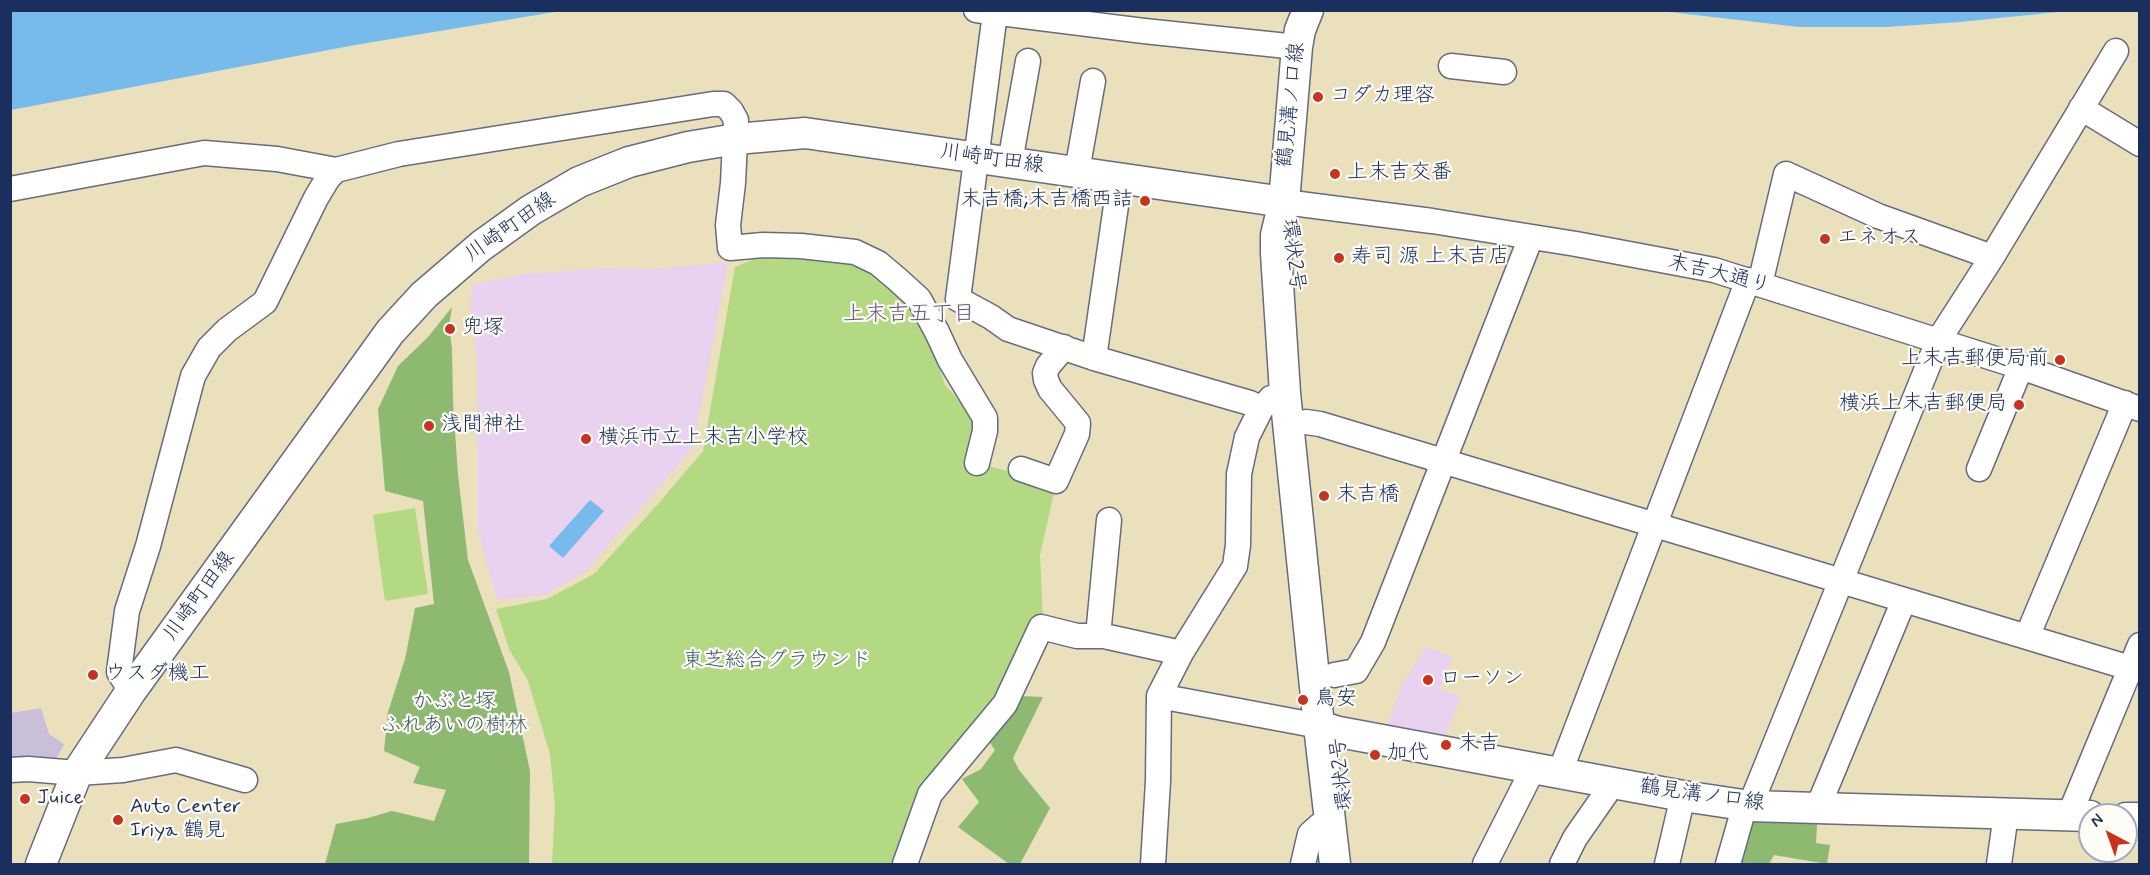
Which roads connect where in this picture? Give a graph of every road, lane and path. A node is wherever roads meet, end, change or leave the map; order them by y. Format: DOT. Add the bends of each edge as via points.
graph roads {
  1 [pos="1308,10"];
  2 [pos="985,12"];
  3 [pos="1297,47"];
  4 [pos="2116,51"];
  5 [pos="1028,61"];
  6 [pos="1451,66"];
  7 [pos="1504,72"];
  8 [pos="1093,81"];
  9 [pos="2081,108"];
  10 [pos="736,139"];
  11 [pos="2139,144"];
  12 [pos="975,158"];
  13 [pos="1010,162"];
  14 [pos="336,170"];
  15 [pos="1077,171"];
  16 [pos="1120,178"];
  17 [pos="10,189"];
  18 [pos="1284,202"];
  19 [pos="1531,237"];
  20 [pos="1992,257"];
  21 [pos="1754,282"];
  22 [pos="1938,341"];
  23 [pos="1064,347"];
  24 [pos="1094,358"];
  25 [pos="2021,367"];
  26 [pos="1285,393"];
  27 [pos="2132,406"];
  28 [pos="1261,409"];
  29 [pos="1306,422"];
  30 [pos="1444,461"];
  31 [pos="977,463"];
  32 [pos="1021,469"];
  33 [pos="1979,469"];
  34 [pos="1109,520"];
  35 [pos="1655,525"];
  36 [pos="1842,582"];
  37 [pos="1904,600"];
  38 [pos="1098,636"];
  39 [pos="2027,637"];
  40 [pos="2139,645"];
  41 [pos="1181,653"];
  42 [pos="2130,668"];
  43 [pos="1334,675"];
  44 [pos="131,691"];
  45 [pos="1159,696"];
  46 [pos="1329,729"];
  47 [pos="10,770"];
  48 [pos="1547,770"];
  49 [pos="77,773"];
  50 [pos="245,780"];
  51 [pos="1614,782"];
  52 [pos="1683,796"];
  53 [pos="2084,803"];
  54 [pos="1750,806"];
  55 [pos="1818,807"];
  56 [pos="2006,814"];
  57 [pos="2078,816"];
  58 [pos="1332,820"];
  59 [pos="907,863"];
  60 [pos="41,864"];
  61 [pos="1153,864"];
  62 [pos="1303,864"];
  63 [pos="1335,864"];
  64 [pos="1353,864"];
  65 [pos="1485,864"];
  66 [pos="1562,864"];
  67 [pos="1667,864"];
  68 [pos="1728,864"];
  69 [pos="1999,864"];
  1 -- 3 [label="main road, 鶴見溝ノ口線"];
  2 -- 3 [label="street"];
  2 -- 12 [label="street"];
  3 -- 18 [label="main road, 鶴見溝ノ口線"];
  4 -- 9 [label="street"];
  5 -- 13 [label="street"];
  6 -- 7 [label="street"];
  8 -- 15 [label="street"];
  9 -- 11 [label="street"];
  9 -- 20 [label="street"];
  10 -- 12 [label="main road, 川崎町田線" via="805,133"];
  10 -- 14 [label="street" via="736,120 731,111 724,104 713,104 399,154"];
  10 -- 31 [label="street" via="728,225 730,248 801,246 855,252 878,263 897,279 919,299 985,418"];
  10 -- 44 [label="main road, 川崎町田線" via="629,162 579,182 491,238 424,295 390,332"];
  12 -- 13 [label="main road, 川崎町田線"];
  12 -- 23 [label="street" via="957,299 1008,329"];
  13 -- 15 [label="main road, 川崎町田線"];
  14 -- 17 [label="street" via="276,159 204,153"];
  14 -- 44 [label="street" via="316,198 265,302 209,348 193,376 128,611 119,672"];
  15 -- 16 [label="main road, 川崎町田線"];
  16 -- 18 [label="main road, 川崎町田線"];
  16 -- 24 [label="street"];
  18 -- 19 [label="street, 末吉大通り"];
  18 -- 26 [label="main road, 環状2号" via="1276,235"];
  18 -- 29 [label="main road, 環状2号" via="1294,238"];
  19 -- 21 [label="street, 末吉大通り" via="1714,270"];
  19 -- 30 [label="street"];
  20 -- 21 [label="street" via="1878,216 1786,174"];
  20 -- 22 [label="street"];
  21 -- 22 [label="street, 末吉大通り"];
  21 -- 35 [label="street"];
  22 -- 25 [label="street, 末吉大通り"];
  22 -- 36 [label="street"];
  23 -- 24 [label="street"];
  23 -- 32 [label="street" via="1048,366 1046,380 1078,423 1077,434 1056,481"];
  24 -- 28 [label="street"];
  25 -- 27 [label="street, 末吉大通り"];
  25 -- 33 [label="street"];
  26 -- 28 [label="street" via="1273,395"];
  26 -- 46 [label="main road, 環状2号"];
  27 -- 39 [label="street"];
  28 -- 41 [label="street" via="1247,437 1239,474 1235,566"];
  29 -- 30 [label="street"];
  29 -- 43 [label="main road, 環状2号"];
  30 -- 35 [label="street"];
  30 -- 43 [label="street" via="1373,642 1356,671"];
  34 -- 38 [label="street"];
  35 -- 36 [label="street"];
  35 -- 48 [label="street"];
  36 -- 37 [label="street"];
  36 -- 54 [label="street"];
  37 -- 39 [label="street"];
  37 -- 55 [label="street"];
  38 -- 41 [label="street"];
  38 -- 59 [label="street" via="1077,636 1041,627 1005,704 930,794"];
  39 -- 42 [label="street"];
  40 -- 42 [label="street"];
  41 -- 45 [label="street"];
  42 -- 53 [label="street"];
  43 -- 46 [label="main road, 環状2号"];
  44 -- 49 [label="main road, 川崎町田線"];
  45 -- 46 [label="street"];
  45 -- 61 [label="street"];
  46 -- 48 [label="main road, 鶴見溝ノ口線"];
  46 -- 58 [label="main road, 環状2号"];
  46 -- 64 [label="main road, 環状2号"];
  47 -- 49 [label="street"];
  48 -- 51 [label="main road, 鶴見溝ノ口線"];
  48 -- 65 [label="street"];
  49 -- 50 [label="street" via="123,771 176,760"];
  49 -- 60 [label="main road, 川崎町田線"];
  51 -- 52 [label="main road, 鶴見溝ノ口線"];
  51 -- 66 [label="street"];
  52 -- 54 [label="main road, 鶴見溝ノ口線"];
  52 -- 67 [label="street"];
  54 -- 55 [label="main road, 鶴見溝ノ口線"];
  54 -- 68 [label="street" via="1742,815"];
  55 -- 56 [label="main road, 鶴見溝ノ口線"];
  56 -- 57 [label="main road, 鶴見溝ノ口線"];
  56 -- 69 [label="street"];
  58 -- 62 [label="street" via="1310,834"];
  58 -- 63 [label="main road, 環状2号"];
}
